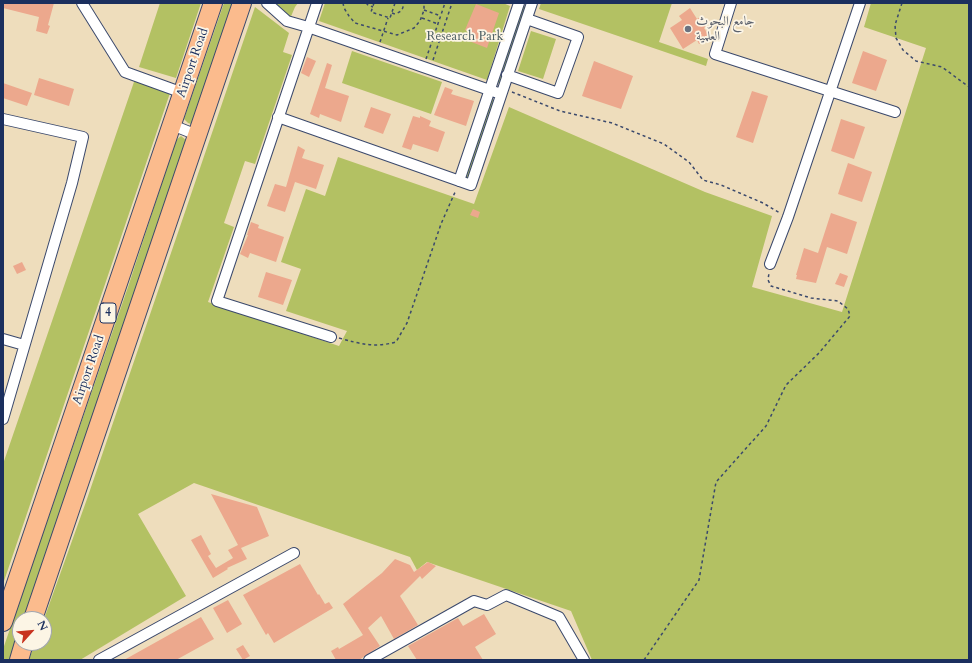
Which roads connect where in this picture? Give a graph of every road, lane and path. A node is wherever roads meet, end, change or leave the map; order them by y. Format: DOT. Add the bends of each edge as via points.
graph roads {
  1 [pos="82,3"];
  2 [pos="213,3"];
  3 [pos="242,3"];
  4 [pos="267,3"];
  5 [pos="317,3"];
  6 [pos="343,3"];
  7 [pos="366,3"];
  8 [pos="374,3"];
  9 [pos="395,3"];
  10 [pos="403,3"];
  11 [pos="424,3"];
  12 [pos="445,3"];
  13 [pos="452,3"];
  14 [pos="519,3"];
  15 [pos="532,3"];
  16 [pos="731,3"];
  17 [pos="860,3"];
  18 [pos="902,3"];
  19 [pos="373,7"];
  20 [pos="424,10"];
  21 [pos="392,13"];
  22 [pos="441,16"];
  23 [pos="388,18"];
  24 [pos="422,18"];
  25 [pos="527,19"];
  26 [pos="438,24"];
  27 [pos="308,27"];
  28 [pos="384,31"];
  29 [pos="377,51"];
  30 [pos="427,68"];
  31 [pos="507,75"];
  32 [pos="969,87"];
  33 [pos="490,90"];
  34 [pos="502,91"];
  35 [pos="830,91"];
  36 [pos="183,93"];
  37 [pos="896,112"];
  38 [pos="278,117"];
  39 [pos="3,119"];
  40 [pos="172,125"];
  41 [pos="197,135"];
  42 [pos="459,180"];
  43 [pos="788,217"];
  44 [pos="770,264"];
  45 [pos="332,337"];
  46 [pos="3,339"];
  47 [pos="24,346"];
  48 [pos="3,419"];
  49 [pos="294,553"];
  50 [pos="36,611"];
  51 [pos="3,622"];
  52 [pos="373,659"];
  53 [pos="99,660"];
  54 [pos="584,660"];
  55 [pos="644,660"];
  1 -- 36 [label="street" via="125,72"];
  2 -- 36 [label="highway, Airport Road / 4"];
  3 -- 41 [label="highway, Airport Road / 4"];
  4 -- 27 [label="street" via="287,21"];
  5 -- 27 [label="street"];
  6 -- 28 [label="path" via="346,12 355,23"];
  7 -- 19 [label="path"];
  8 -- 19 [label="path"];
  9 -- 21 [label="path"];
  10 -- 21 [label="path" via="400,12"];
  11 -- 20 [label="path"];
  12 -- 22 [label="path"];
  13 -- 30 [label="path"];
  14 -- 33 [label="street"];
  15 -- 25 [label="street"];
  16 -- 35 [label="street" via="715,54"];
  17 -- 35 [label="street"];
  18 -- 32 [label="path" via="895,25 896,38 903,50 916,61 942,68"];
  19 -- 23 [label="path" via="371,12"];
  20 -- 22 [label="path"];
  20 -- 24 [label="path"];
  21 -- 23 [label="path"];
  22 -- 26 [label="path"];
  23 -- 28 [label="path"];
  24 -- 26 [label="path"];
  24 -- 28 [label="path" via="414,28 397,35"];
  25 -- 31 [label="street"];
  25 -- 31 [label="street" via="578,37 576,44 558,93"];
  26 -- 30 [label="path"];
  27 -- 29 [label="street"];
  27 -- 38 [label="street"];
  28 -- 29 [label="path"];
  29 -- 30 [label="street"];
  30 -- 33 [label="street"];
  31 -- 34 [label="street"];
  33 -- 34 [label="street"];
  33 -- 42 [label="street"];
  34 -- 42 [label="street" via="471,185"];
  34 -- 43 [label="path" via="560,111 612,123 664,144 689,162 703,180 763,203"];
  35 -- 37 [label="street"];
  35 -- 43 [label="street"];
  36 -- 40 [label="highway, Airport Road / 4"];
  38 -- 42 [label="street"];
  38 -- 45 [label="street" via="217,301"];
  39 -- 47 [label="street" via="83,137"];
  40 -- 41 [label="street"];
  40 -- 51 [label="highway, Airport Road / 4"];
  41 -- 50 [label="highway, Airport Road / 4"];
  42 -- 45 [label="path" via="407,323 396,342 382,346"];
  43 -- 44 [label="street"];
  44 -- 55 [label="path" via="768,280 772,286 811,298 838,301 848,309 850,316 819,353 786,385 766,426 716,482 699,580"];
  46 -- 47 [label="street"];
  47 -- 48 [label="street"];
  49 -- 53 [label="street"];
  52 -- 54 [label="street" via="474,601 487,606 506,595 559,617"];
}
